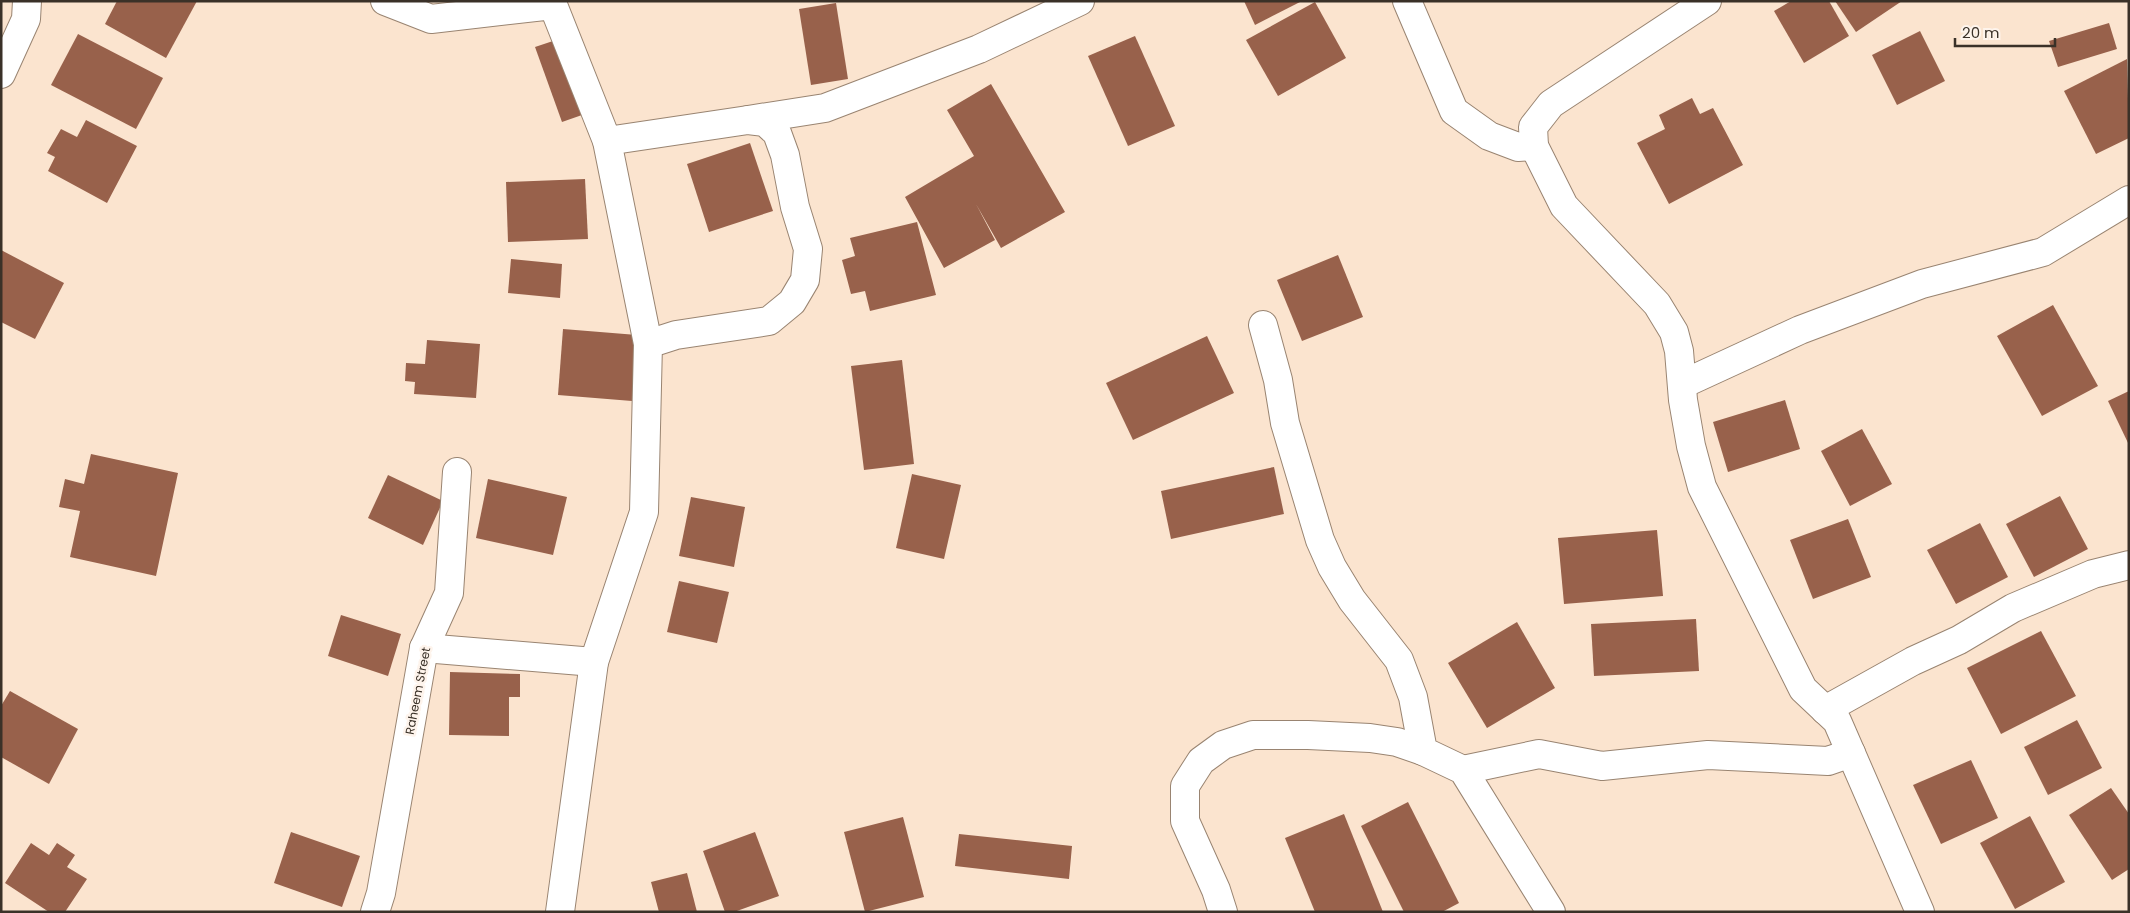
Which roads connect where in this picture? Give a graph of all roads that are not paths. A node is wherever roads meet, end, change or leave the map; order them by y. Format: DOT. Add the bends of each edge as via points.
graph roads {
  1 [pos="27,1"];
  2 [pos="385,1"];
  3 [pos="1407,1"];
  4 [pos="1706,1"];
  5 [pos="1076,2"];
  6 [pos="1,74"];
  7 [pos="748,120"];
  8 [pos="607,141"];
  9 [pos="1534,146"];
  10 [pos="2129,200"];
  11 [pos="1263,326"];
  12 [pos="648,344"];
  13 [pos="1683,384"];
  14 [pos="457,472"];
  15 [pos="2129,565"];
  16 [pos="424,648"];
  17 [pos="594,662"];
  18 [pos="1826,710"];
  19 [pos="1423,751"];
  20 [pos="1851,753"];
  21 [pos="1464,770"];
  22 [pos="375,912"];
  23 [pos="560,912"];
  24 [pos="1223,912"];
  25 [pos="1551,912"];
  26 [pos="1920,912"];
  1 -- 6 [label="street" via="26,19"];
  2 -- 8 [label="street" via="431,19 553,6"];
  3 -- 9 [label="street" via="1454,111 1489,136 1518,147"];
  4 -- 9 [label="street" via="1551,104 1533,127"];
  5 -- 7 [label="street" via="979,49 825,108"];
  7 -- 8 [label="street"];
  7 -- 12 [label="street" via="765,122 777,133 808,249 805,280 792,302 769,321 676,335"];
  8 -- 12 [label="street"];
  9 -- 13 [label="street" via="1564,206 1657,304 1674,332"];
  10 -- 13 [label="street" via="2044,252 1922,284 1800,330"];
  11 -- 19 [label="street" via="1278,380 1285,423 1320,540 1352,600 1400,660 1413,697"];
  12 -- 17 [label="street" via="644,512"];
  13 -- 18 [label="street" via="1691,446 1702,487 1803,689"];
  14 -- 16 [label="street, Raheem Street" via="449,593"];
  15 -- 18 [label="street" via="2093,574 2013,608"];
  16 -- 17 [label="street"];
  16 -- 22 [label="street, Raheem Street"];
  17 -- 23 [label="street"];
  18 -- 20 [label="street" via="1837,721"];
  19 -- 21 [label="street"];
  19 -- 24 [label="street" via="1397,742 1370,738 1253,735 1223,745 1201,761 1186,786 1185,821"];
  20 -- 21 [label="street" via="1828,761 1708,755 1602,766 1540,754"];
  20 -- 26 [label="street"];
  21 -- 25 [label="street"];
}
